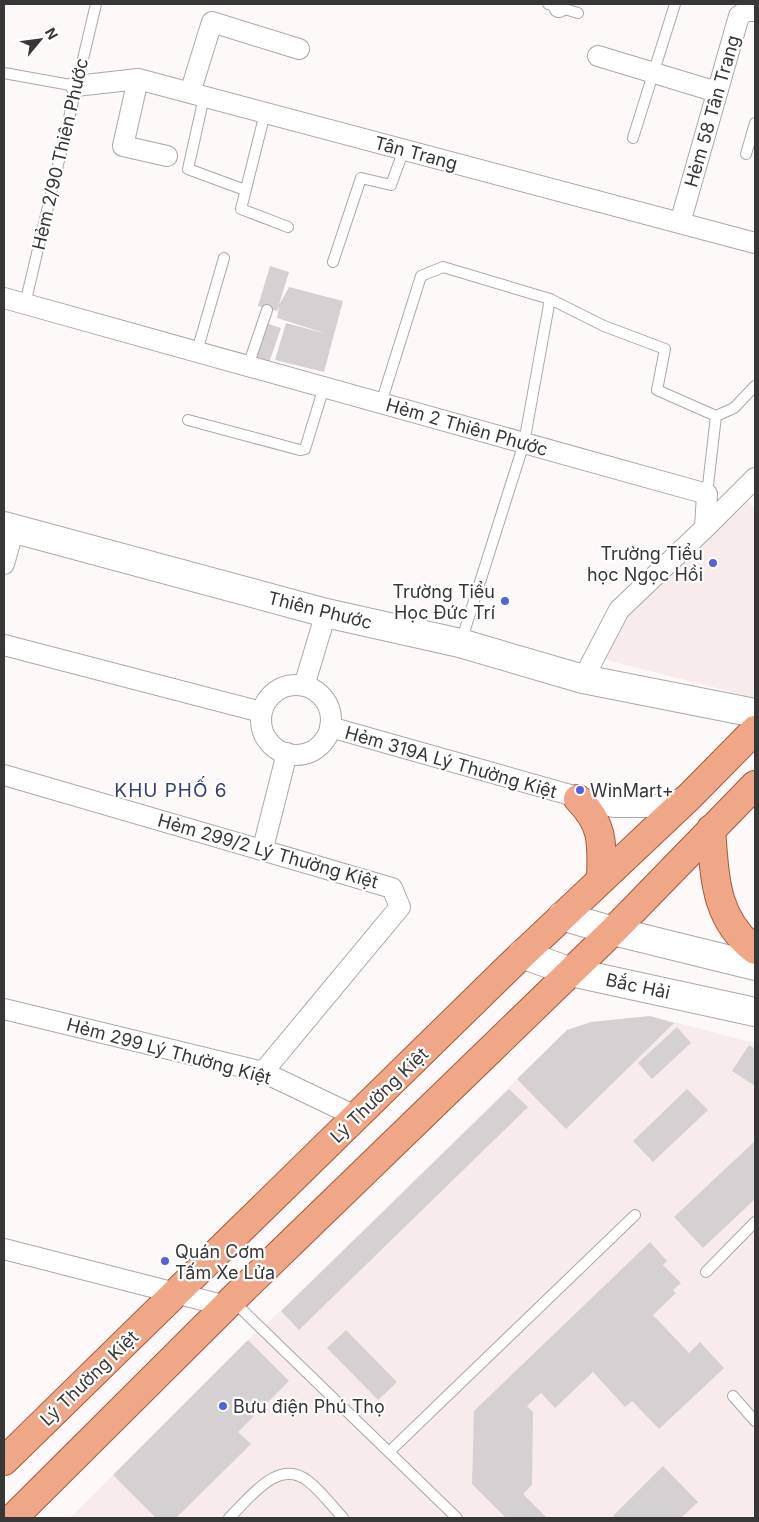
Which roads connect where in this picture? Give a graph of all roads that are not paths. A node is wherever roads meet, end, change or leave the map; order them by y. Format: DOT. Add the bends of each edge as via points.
graph roads {
  1 [pos="96,4"];
  2 [pos="675,4"];
  3 [pos="556,5"];
  4 [pos="755,11"];
  5 [pos="578,13"];
  6 [pos="298,49"];
  7 [pos="598,56"];
  8 [pos="4,73"];
  9 [pos="654,73"];
  10 [pos="138,79"];
  11 [pos="76,86"];
  12 [pos="717,92"];
  13 [pos="197,95"];
  14 [pos="265,113"];
  15 [pos="755,123"];
  16 [pos="633,138"];
  17 [pos="404,149"];
  18 [pos="746,154"];
  19 [pos="167,156"];
  20 [pos="246,190"];
  21 [pos="680,223"];
  22 [pos="288,228"];
  23 [pos="755,243"];
  24 [pos="224,258"];
  25 [pos="333,262"];
  26 [pos="4,298"];
  27 [pos="550,299"];
  28 [pos="25,304"];
  29 [pos="267,310"];
  30 [pos="197,351"];
  31 [pos="248,366"];
  32 [pos="755,386"];
  33 [pos="324,387"];
  34 [pos="381,403"];
  35 [pos="716,416"];
  36 [pos="188,420"];
  37 [pos="524,443"];
  38 [pos="755,478"];
  39 [pos="707,494"];
  40 [pos="9,527"];
  41 [pos="705,528"];
  42 [pos="4,564"];
  43 [pos="326,613"];
  44 [pos="460,643"];
  45 [pos="4,645"];
  46 [pos="583,679"];
  47 [pos="304,686"];
  48 [pos="261,712"];
  49 [pos="755,713"];
  50 [pos="330,727"];
  51 [pos="755,730"];
  52 [pos="287,753"];
  53 [pos="4,775"];
  54 [pos="755,785"];
  55 [pos="690,796"];
  56 [pos="578,798"];
  57 [pos="711,829"];
  58 [pos="263,848"];
  59 [pos="601,878"];
  60 [pos="562,916"];
  61 [pos="613,931"];
  62 [pos="755,950"];
  63 [pos="522,954"];
  64 [pos="755,966"];
  65 [pos="571,972"];
  66 [pos="4,1009"];
  67 [pos="755,1012"];
  68 [pos="263,1072"];
  69 [pos="357,1117"];
  70 [pos="635,1215"];
  71 [pos="755,1222"];
  72 [pos="4,1249"];
  73 [pos="706,1272"];
  74 [pos="174,1294"];
  75 [pos="229,1303"];
  76 [pos="733,1396"];
  77 [pos="755,1421"];
  78 [pos="389,1452"];
  79 [pos="4,1461"];
  80 [pos="12,1518"];
  81 [pos="229,1518"];
  82 [pos="343,1518"];
  83 [pos="457,1518"];
  1 -- 11 [label="lane, Hẻm 2/90 Thiên Phước"];
  2 -- 9 [label="lane"];
  3 -- 5 [label="lane"];
  4 -- 12 [label="street, Hẻm 58 Tân Trang" via="746,11 739,16"];
  6 -- 13 [label="street" via="212,22"];
  7 -- 9 [label="street"];
  8 -- 11 [label="lane"];
  9 -- 12 [label="street"];
  9 -- 16 [label="lane"];
  10 -- 11 [label="street, Tân Trang"];
  10 -- 13 [label="street, Tân Trang"];
  10 -- 19 [label="street" via="124,146"];
  11 -- 28 [label="lane, Hẻm 2/90 Thiên Phước"];
  12 -- 21 [label="street, Hẻm 58 Tân Trang"];
  13 -- 14 [label="street, Tân Trang"];
  13 -- 20 [label="lane" via="188,169"];
  14 -- 17 [label="street, Tân Trang"];
  14 -- 20 [label="lane"];
  15 -- 18 [label="lane"];
  17 -- 21 [label="street, Tân Trang"];
  17 -- 25 [label="lane" via="391,185 361,178"];
  20 -- 22 [label="lane" via="241,209"];
  21 -- 23 [label="street, Tân Trang"];
  24 -- 30 [label="lane"];
  26 -- 28 [label="street, Hẻm 2 Thiên Phước"];
  27 -- 34 [label="lane" via="443,267 421,276"];
  27 -- 35 [label="lane" via="604,326 665,350 657,390"];
  27 -- 37 [label="lane"];
  28 -- 30 [label="street, Hẻm 2 Thiên Phước"];
  29 -- 31 [label="lane"];
  30 -- 31 [label="street, Hẻm 2 Thiên Phước"];
  31 -- 33 [label="street, Hẻm 2 Thiên Phước"];
  32 -- 35 [label="lane" via="734,408"];
  33 -- 34 [label="street, Hẻm 2 Thiên Phước"];
  33 -- 36 [label="lane" via="305,449"];
  34 -- 37 [label="street, Hẻm 2 Thiên Phước"];
  35 -- 39 [label="lane"];
  37 -- 39 [label="street, Hẻm 2 Thiên Phước"];
  37 -- 44 [label="lane"];
  38 -- 41 [label="street"];
  39 -- 41 [label="street"];
  40 -- 42 [label="street"];
  40 -- 43 [label="street, Thiên Phước"];
  41 -- 46 [label="street" via="619,610"];
  43 -- 44 [label="street, Thiên Phước"];
  43 -- 47 [label="street"];
  44 -- 46 [label="street, Thiên Phước"];
  45 -- 48 [label="street"];
  46 -- 49 [label="street, Thiên Phước"];
  47 -- 48 [label="street" via="282,687 269,698"];
  47 -- 50 [label="street" via="322,697 328,706"];
  48 -- 52 [label="street" via="264,733 269,742"];
  50 -- 52 [label="street" via="326,738 314,749 298,755"];
  50 -- 56 [label="street, Hẻm 319A Lý Thường Kiệt"];
  51 -- 55 [label="main road, Lý Thường Kiệt"];
  52 -- 58 [label="street"];
  53 -- 58 [label="street, Hẻm 299/2 Lý Thường Kiệt"];
  54 -- 57 [label="main road"];
  55 -- 56 [label="street, Hẻm 319A Lý Thường Kiệt" via="633,808 613,807"];
  55 -- 59 [label="main road, Lý Thường Kiệt"];
  56 -- 59 [label="main road" via="600,829"];
  57 -- 61 [label="main road"];
  57 -- 62 [label="main road" via="715,883 721,905 740,938"];
  58 -- 68 [label="street, Hẻm 299/2 Lý Thường Kiệt" via="392,888 400,907"];
  59 -- 60 [label="main road, Lý Thường Kiệt"];
  60 -- 61 [label="street"];
  60 -- 63 [label="main road, Lý Thường Kiệt"];
  61 -- 64 [label="street"];
  61 -- 65 [label="main road"];
  63 -- 65 [label="street, Bắc Hải"];
  63 -- 69 [label="main road, Lý Thường Kiệt"];
  65 -- 67 [label="street, Bắc Hải"];
  65 -- 75 [label="main road"];
  66 -- 68 [label="street, Hẻm 299 Lý Thường Kiệt"];
  68 -- 69 [label="street, Hẻm 299 Lý Thường Kiệt"];
  69 -- 74 [label="main road, Lý Thường Kiệt"];
  70 -- 78 [label="lane"];
  71 -- 73 [label="lane"];
  72 -- 74 [label="street"];
  74 -- 75 [label="street"];
  74 -- 79 [label="main road, Lý Thường Kiệt"];
  75 -- 78 [label="lane"];
  75 -- 80 [label="main road"];
  76 -- 77 [label="lane"];
  78 -- 83 [label="lane"];
  81 -- 82 [label="lane" via="272,1478 289,1473 307,1480"];
}
